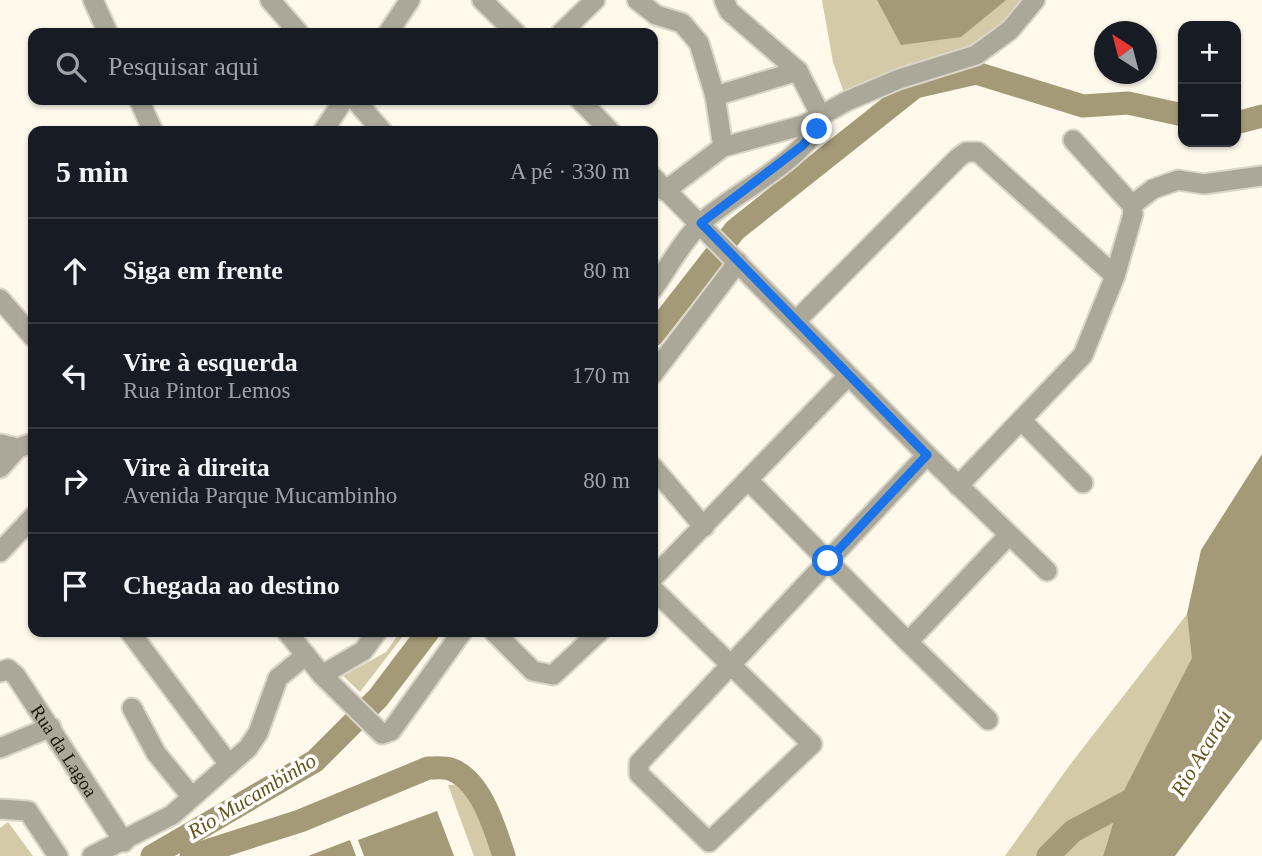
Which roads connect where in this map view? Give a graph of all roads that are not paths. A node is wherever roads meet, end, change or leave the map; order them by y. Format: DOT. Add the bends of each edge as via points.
graph roads {
  1 [pos="93,0"];
  2 [pos="270,0"];
  3 [pos="410,0"];
  4 [pos="482,0"];
  5 [pos="595,0"];
  6 [pos="636,0"];
  7 [pos="724,0"];
  8 [pos="1035,0"];
  9 [pos="106,28"];
  10 [pos="295,28"];
  11 [pos="391,28"];
  12 [pos="511,28"];
  13 [pos="566,28"];
  14 [pos="798,72"];
  15 [pos="715,96"];
  16 [pos="141,105"];
  17 [pos="341,105"];
  18 [pos="359,105"];
  19 [pos="585,105"];
  20 [pos="813,120"];
  21 [pos="151,126"];
  22 [pos="326,126"];
  23 [pos="378,126"];
  24 [pos="605,126"];
  25 [pos="1073,139"];
  26 [pos="723,147"];
  27 [pos="1262,176"];
  28 [pos="659,184"];
  29 [pos="1132,205"];
  30 [pos="706,230"];
  31 [pos="735,259"];
  32 [pos="1115,276"];
  33 [pos="658,283"];
  34 [pos="0,299"];
  35 [pos="796,321"];
  36 [pos="28,331"];
  37 [pos="658,367"];
  38 [pos="848,376"];
  39 [pos="1022,421"];
  40 [pos="17,445"];
  41 [pos="927,455"];
  42 [pos="0,468"];
  43 [pos="658,473"];
  44 [pos="749,481"];
  45 [pos="1083,483"];
  46 [pos="958,486"];
  47 [pos="28,525"];
  48 [pos="704,527"];
  49 [pos="1009,535"];
  50 [pos="0,552"];
  51 [pos="828,561"];
  52 [pos="1047,571"];
  53 [pos="658,573"];
  54 [pos="658,594"];
  55 [pos="134,637"];
  56 [pos="291,637"];
  57 [pos="373,637"];
  58 [pos="458,637"];
  59 [pos="499,637"];
  60 [pos="594,637"];
  61 [pos="908,642"];
  62 [pos="306,655"];
  63 [pos="732,665"];
  64 [pos="0,672"];
  65 [pos="322,675"];
  66 [pos="132,708"];
  67 [pos="988,720"];
  68 [pos="51,727"];
  69 [pos="0,748"];
  70 [pos="228,763"];
  71 [pos="191,796"];
  72 [pos="0,808"];
  73 [pos="124,842"];
  74 [pos="58,856"];
  75 [pos="92,856"];
  1 -- 9 [label="street"];
  2 -- 10 [label="street"];
  3 -- 11 [label="street"];
  4 -- 12 [label="street"];
  5 -- 13 [label="street"];
  6 -- 15 [label="street" via="691,31 703,52"];
  7 -- 14 [label="street" via="729,11"];
  8 -- 20 [label="street" via="1010,30 976,55 899,79"];
  14 -- 15 [label="street"];
  14 -- 20 [label="street"];
  15 -- 26 [label="street"];
  16 -- 21 [label="street"];
  17 -- 22 [label="street"];
  18 -- 23 [label="street"];
  19 -- 24 [label="street"];
  20 -- 26 [label="street"];
  20 -- 30 [label="street" via="817,129 802,146"];
  25 -- 29 [label="street"];
  26 -- 28 [label="street"];
  27 -- 29 [label="street" via="1204,184 1178,180 1153,189"];
  28 -- 30 [label="street"];
  29 -- 32 [label="street"];
  30 -- 31 [label="street"];
  30 -- 33 [label="street"];
  31 -- 35 [label="street"];
  31 -- 37 [label="street"];
  32 -- 35 [label="street" via="972,151 958,158"];
  32 -- 39 [label="street" via="1083,355"];
  34 -- 36 [label="street"];
  35 -- 38 [label="street"];
  38 -- 41 [label="street"];
  38 -- 44 [label="street"];
  39 -- 45 [label="street"];
  39 -- 46 [label="street"];
  40 -- 42 [label="street"];
  41 -- 46 [label="street"];
  41 -- 51 [label="street"];
  43 -- 48 [label="street"];
  44 -- 48 [label="street"];
  44 -- 51 [label="street"];
  46 -- 49 [label="street"];
  47 -- 50 [label="street"];
  48 -- 53 [label="street"];
  49 -- 52 [label="street"];
  49 -- 61 [label="street"];
  51 -- 61 [label="street"];
  51 -- 63 [label="street"];
  54 -- 63 [label="street"];
  55 -- 70 [label="street"];
  56 -- 62 [label="street"];
  57 -- 65 [label="street" via="363,651"];
  58 -- 65 [label="street" via="391,731 379,732"];
  59 -- 60 [label="street" via="533,671 543,675 553,675"];
  61 -- 67 [label="street"];
  62 -- 65 [label="street"];
  62 -- 70 [label="street" via="278,678 254,741"];
  63 -- 63 [label="street" via="812,744 709,842 636,769"];
  64 -- 68 [label="street, Rua da Lagoa" via="8,669 16,676"];
  66 -- 71 [label="street" via="156,753"];
  68 -- 69 [label="street"];
  68 -- 73 [label="street, Rua da Lagoa"];
  70 -- 71 [label="street"];
  71 -- 73 [label="street" via="172,815"];
  72 -- 74 [label="street" via="28,811"];
  73 -- 75 [label="street"];
}
